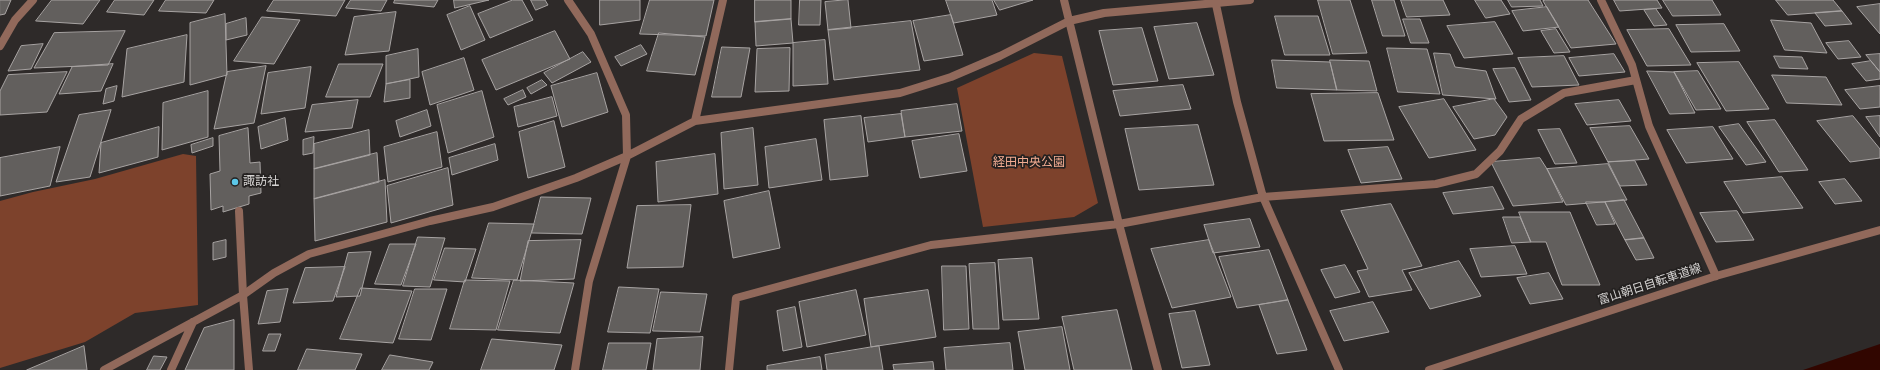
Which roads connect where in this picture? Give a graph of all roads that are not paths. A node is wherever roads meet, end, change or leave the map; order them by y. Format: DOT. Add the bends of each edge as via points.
graph roads {
  1 [pos="32,0"];
  2 [pos="568,0"];
  3 [pos="723,0"];
  4 [pos="1064,0"];
  5 [pos="1250,0"];
  6 [pos="1601,0"];
  7 [pos="1215,2"];
  8 [pos="1069,21"];
  9 [pos="0,46"];
  10 [pos="1636,80"];
  11 [pos="695,121"];
  12 [pos="627,156"];
  13 [pos="1263,197"];
  14 [pos="239,211"];
  15 [pos="1119,224"];
  16 [pos="1880,230"];
  17 [pos="1716,276"];
  18 [pos="243,295"];
  19 [pos="193,322"];
  20 [pos="1443,368"];
  21 [pos="104,370"];
  22 [pos="171,370"];
  23 [pos="248,370"];
  24 [pos="575,370"];
  25 [pos="729,370"];
  26 [pos="1158,370"];
  27 [pos="1340,370"];
  28 [pos="1429,370"];
  1 -- 9 [label="street" via="15,20"];
  2 -- 12 [label="street" via="591,34 626,115"];
  3 -- 11 [label="street"];
  4 -- 8 [label="street"];
  5 -- 7 [label="street"];
  6 -- 10 [label="street" via="1632,65"];
  7 -- 8 [label="street" via="1104,13"];
  7 -- 13 [label="street" via="1237,102"];
  8 -- 11 [label="street" via="1000,56 951,77 900,93"];
  8 -- 15 [label="street"];
  10 -- 13 [label="street" via="1564,93 1521,119 1500,151 1476,174 1436,184"];
  10 -- 17 [label="street" via="1649,126"];
  11 -- 12 [label="street"];
  12 -- 18 [label="street" via="576,178 493,207 430,221 309,254 274,273"];
  12 -- 24 [label="street" via="589,281"];
  13 -- 15 [label="street"];
  13 -- 27 [label="street"];
  14 -- 18 [label="street"];
  15 -- 25 [label="street" via="931,245 736,298"];
  15 -- 26 [label="street"];
  16 -- 17 [label="street, 富山朝日自転車道線"];
  17 -- 20 [label="street, 富山朝日自転車道線"];
  18 -- 19 [label="street"];
  18 -- 23 [label="street"];
  19 -- 21 [label="street"];
  19 -- 22 [label="street"];
  20 -- 28 [label="street, 富山朝日自転車道線"];
}
